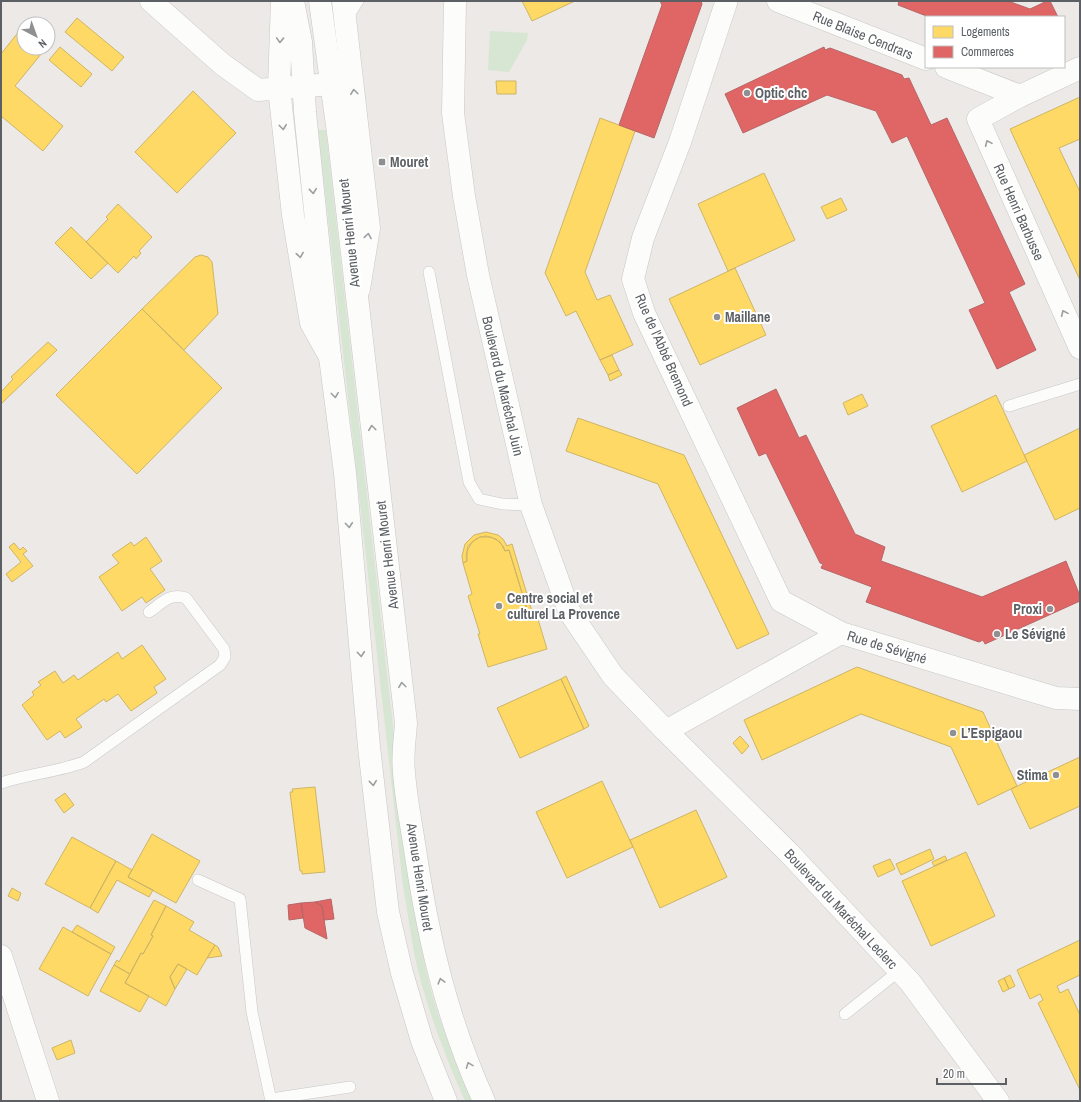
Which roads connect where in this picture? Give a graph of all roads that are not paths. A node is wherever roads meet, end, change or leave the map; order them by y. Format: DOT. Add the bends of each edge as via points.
graph roads {
  1 [pos="152,1"];
  2 [pos="282,1"];
  3 [pos="293,1"];
  4 [pos="320,1"];
  5 [pos="358,1"];
  6 [pos="455,1"];
  7 [pos="778,1"];
  8 [pos="727,2"];
  9 [pos="344,11"];
  10 [pos="326,46"];
  11 [pos="925,59"];
  12 [pos="949,68"];
  13 [pos="1080,68"];
  14 [pos="331,84"];
  15 [pos="304,86"];
  16 [pos="279,88"];
  17 [pos="1020,96"];
  18 [pos="429,272"];
  19 [pos="357,302"];
  20 [pos="1080,348"];
  21 [pos="330,357"];
  22 [pos="1080,384"];
  23 [pos="1009,406"];
  24 [pos="531,505"];
  25 [pos="149,612"];
  26 [pos="842,633"];
  27 [pos="1080,699"];
  28 [pos="666,731"];
  29 [pos="1,783"];
  30 [pos="198,880"];
  31 [pos="1,956"];
  32 [pos="900,971"];
  33 [pos="844,1014"];
  34 [pos="422,1041"];
  35 [pos="350,1087"];
  36 [pos="271,1100"];
  37 [pos="48,1101"];
  38 [pos="436,1101"];
  39 [pos="446,1101"];
  40 [pos="484,1101"];
  41 [pos="998,1101"];
  1 -- 16 [label="street" via="222,64 258,90"];
  2 -- 16 [label="street, one-way"];
  3 -- 15 [label="street" via="301,42"];
  4 -- 10 [label="street, Avenue Henri Mouret"];
  5 -- 9 [label="lane"];
  6 -- 24 [label="street, Boulevard du Maréchal Juin" via="454,113 464,196 478,275"];
  7 -- 11 [label="street, Rue Blaise Cendrars"];
  8 -- 26 [label="street, Rue de l'Abbé Bremond" via="680,142 643,238 633,278 648,320 781,601"];
  9 -- 10 [label="lane"];
  19 -- 9 [label="street, one-way" via="369,228"];
  10 -- 14 [label="street, Avenue Henri Mouret"];
  12 -- 17 [label="street"];
  13 -- 17 [label="street"];
  14 -- 15 [label="street"];
  14 -- 19 [label="street, Avenue Henri Mouret"];
  15 -- 16 [label="street"];
  15 -- 21 [label="street, one-way"];
  16 -- 21 [label="street, one-way" via="293,216 312,323"];
  20 -- 17 [label="street, Rue Henri Barbusse, one-way" via="978,119"];
  18 -- 24 [label="lane" via="469,482 479,499 502,504"];
  40 -- 19 [label="street, Avenue Henri Mouret, one-way" via="451,1018 430,937 417,861 403,770 406,723"];
  21 -- 34 [label="street, one-way" via="345,473 369,747 388,912 402,973"];
  22 -- 23 [label="lane"];
  24 -- 28 [label="street, Boulevard du Maréchal Juin" via="569,611 614,676"];
  25 -- 29 [label="lane" via="171,596 179,595 186,598 224,649 225,658 220,665 84,762"];
  26 -- 27 [label="street, Rue de Sévigné" via="1056,698"];
  26 -- 28 [label="street, Rue de Sévigné"];
  28 -- 32 [label="street, Boulevard du Maréchal Leclerc" via="790,853"];
  30 -- 36 [label="lane" via="240,899 252,1012"];
  31 -- 37 [label="street"];
  32 -- 33 [label="lane"];
  32 -- 41 [label="street, Boulevard du Maréchal Leclerc"];
  34 -- 38 [label="street" via="424,1071"];
  34 -- 39 [label="street"];
  35 -- 36 [label="lane"];
}
